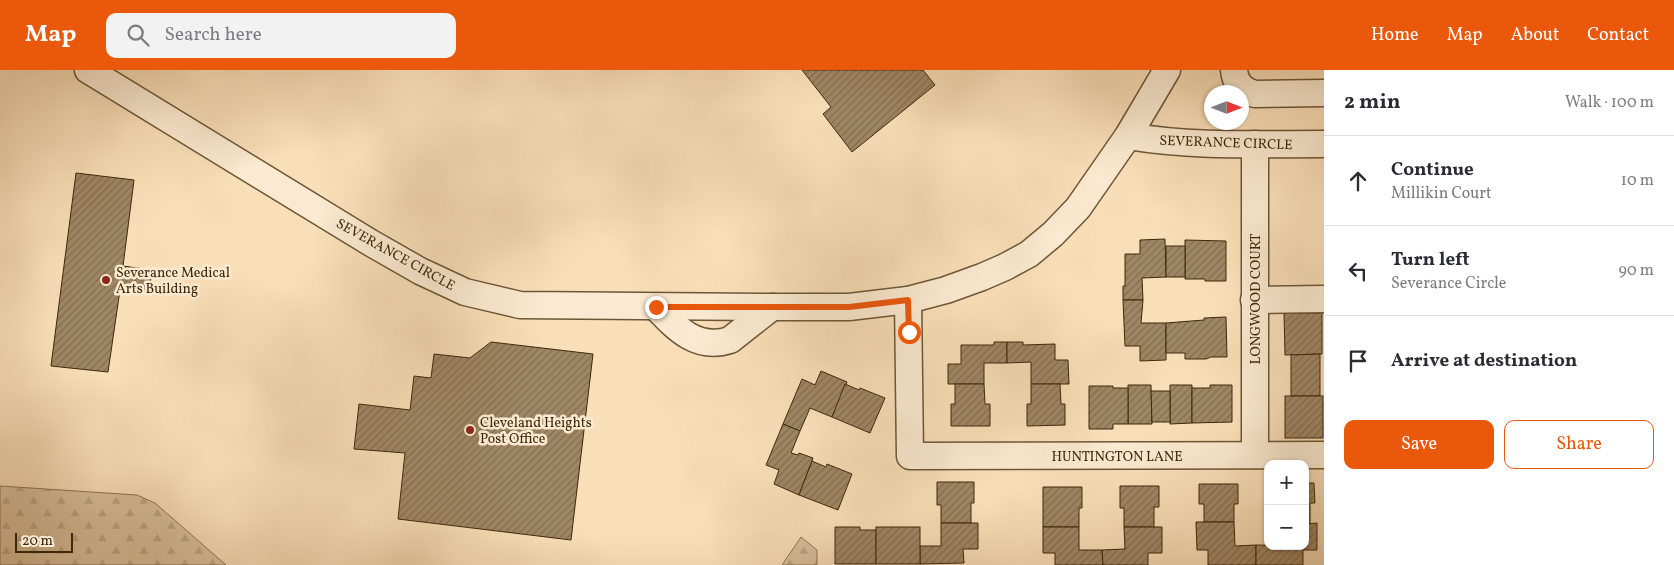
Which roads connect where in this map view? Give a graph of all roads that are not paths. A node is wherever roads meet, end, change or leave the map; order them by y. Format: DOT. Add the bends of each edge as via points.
graph roads {
  1 [pos="88,70"];
  2 [pos="1167,70"];
  3 [pos="1234,70"];
  4 [pos="1324,93"];
  5 [pos="1128,136"];
  6 [pos="1255,144"];
  7 [pos="1324,144"];
  8 [pos="1324,299"];
  9 [pos="908,300"];
  10 [pos="1254,300"];
  11 [pos="656,307"];
  12 [pos="772,308"];
  13 [pos="1256,455"];
  14 [pos="1324,455"];
  1 -- 11 [label="street, SEVERANCE CIRCLE" via="372,243 465,292 520,305"];
  2 -- 5 [label="street, SEVERANCE CIRCLE"];
  3 -- 4 [label="street" via="1236,80 1247,92"];
  5 -- 6 [label="street, SEVERANCE CIRCLE" via="1170,142"];
  5 -- 9 [label="street, SEVERANCE CIRCLE" via="1078,208 1029,254 982,277"];
  6 -- 7 [label="street, SEVERANCE CIRCLE"];
  6 -- 10 [label="street, LONGWOOD COURT"];
  8 -- 10 [label="street"];
  9 -- 12 [label="street, SEVERANCE CIRCLE" via="849,307"];
  9 -- 13 [label="street, HUNTINGTON LANE" via="910,456"];
  10 -- 13 [label="street, LONGWOOD COURT"];
  11 -- 12 [label="street, SEVERANCE CIRCLE"];
  11 -- 12 [label="street" via="678,330 703,342 730,340"];
  13 -- 14 [label="street, HUNTINGTON LANE"];
}
